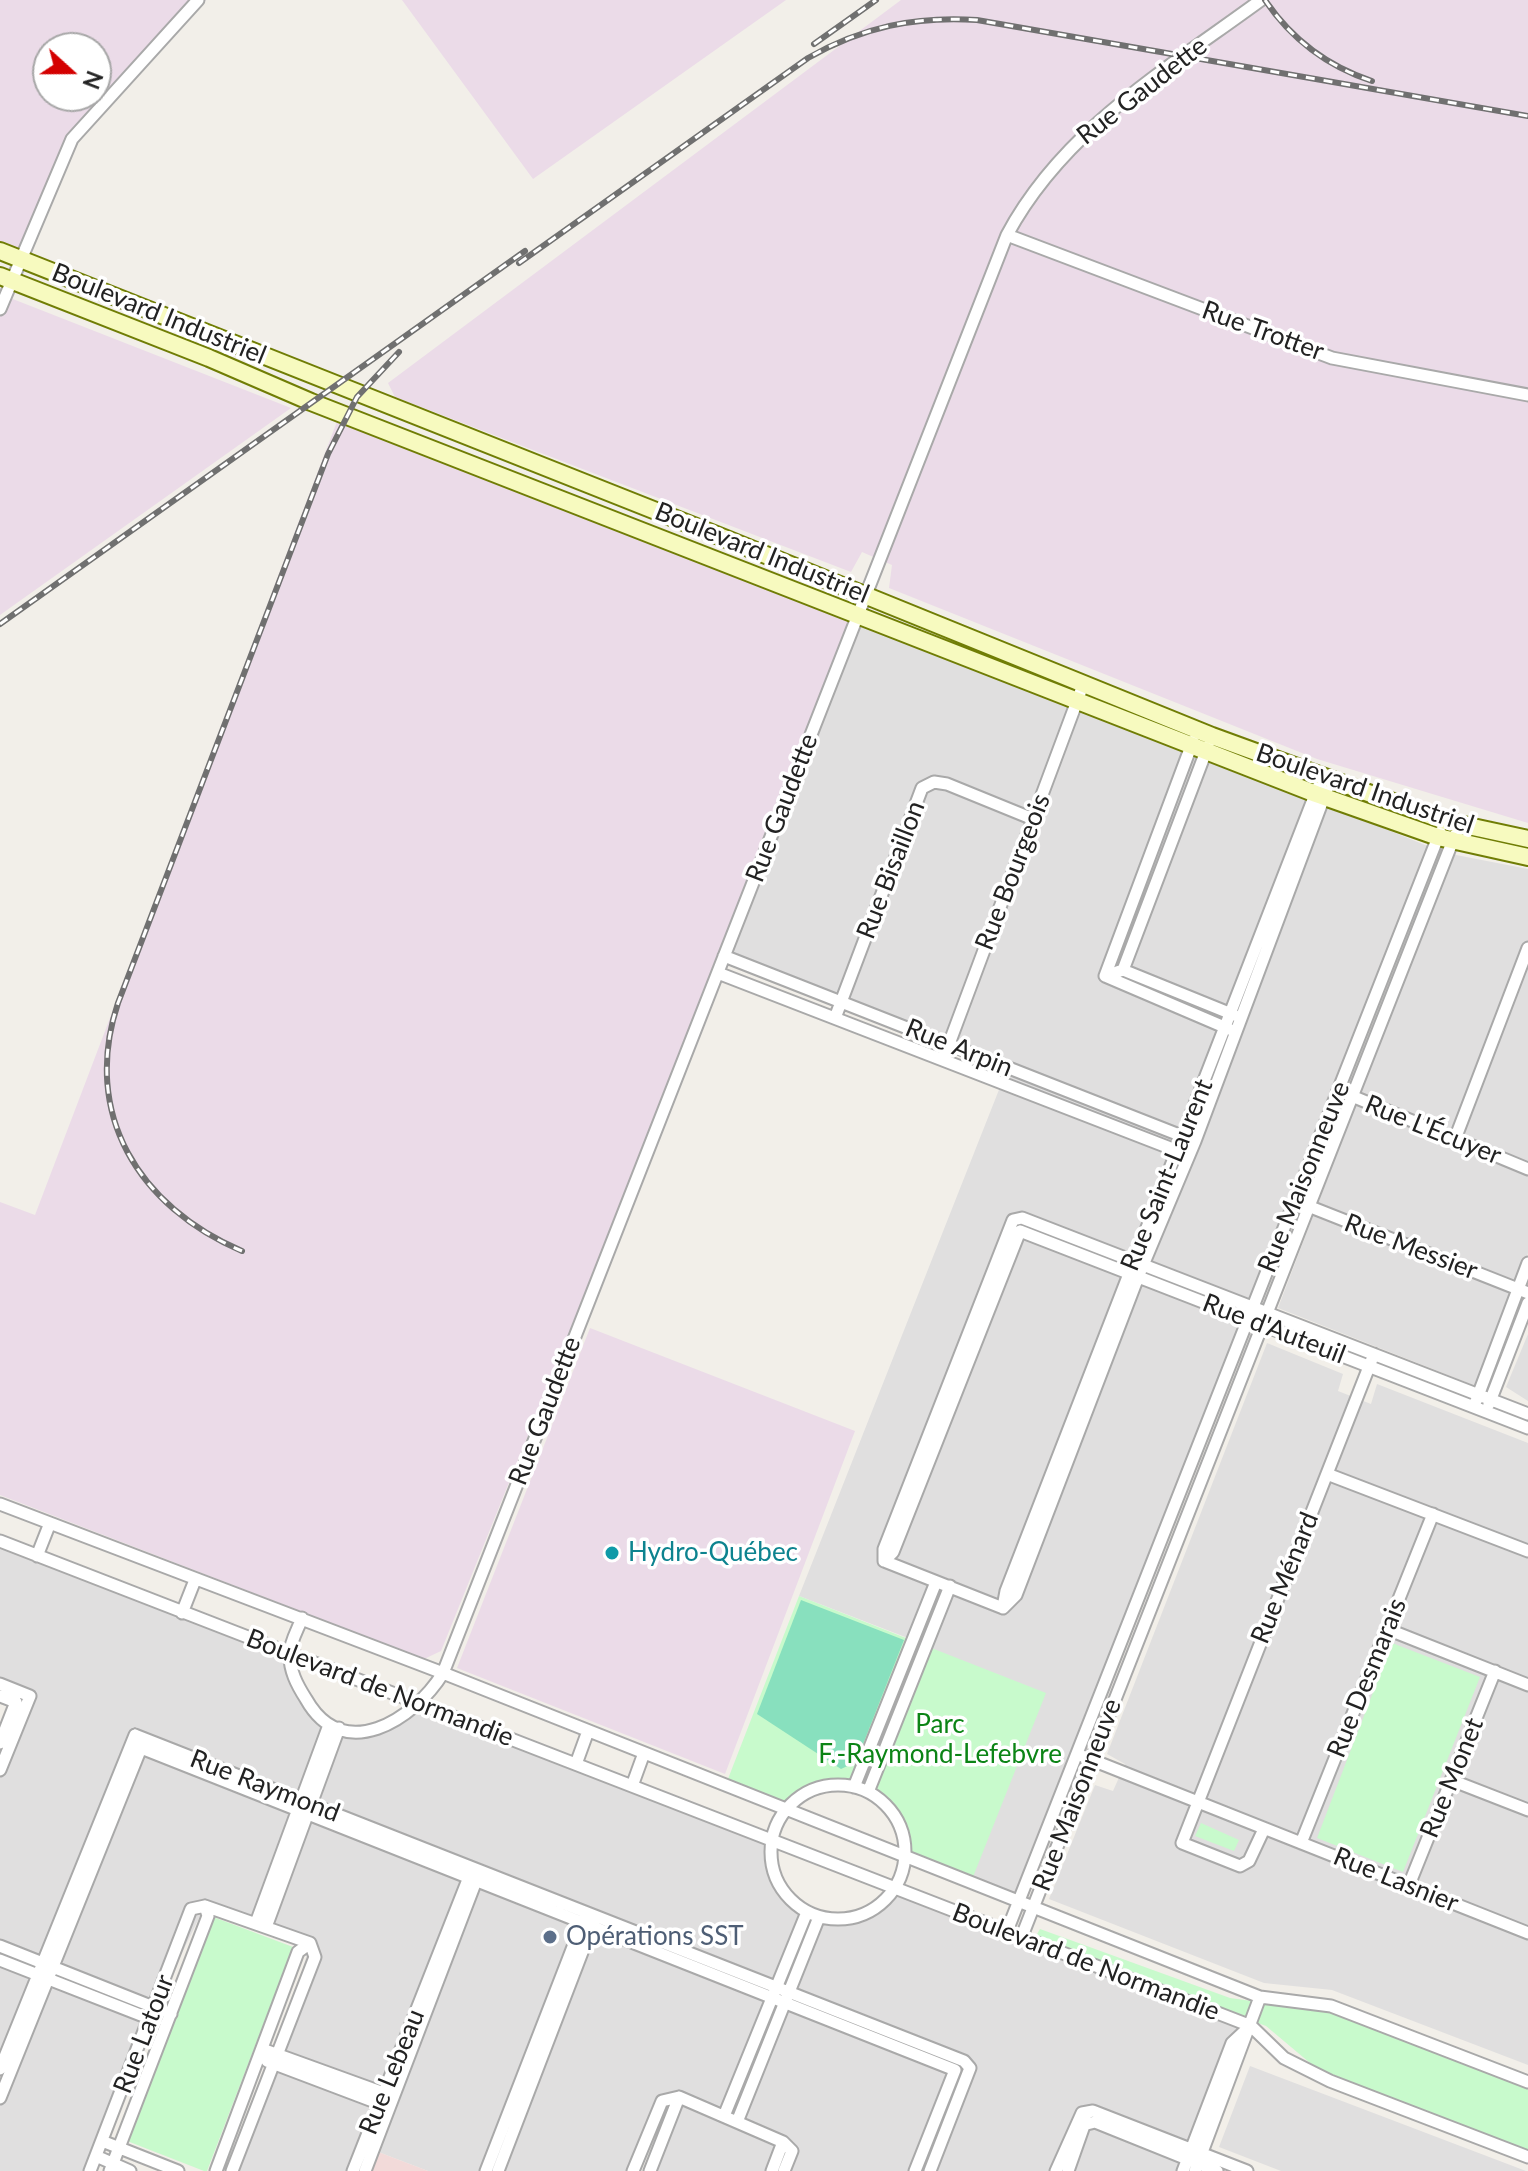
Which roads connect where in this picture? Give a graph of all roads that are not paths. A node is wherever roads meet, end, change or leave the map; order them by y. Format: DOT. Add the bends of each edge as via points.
graph roads {
  1 [pos="198,0"];
  2 [pos="1261,0"];
  3 [pos="1007,235"];
  4 [pos="0,251"];
  5 [pos="21,259"];
  6 [pos="6,278"];
  7 [pos="126,300"];
  8 [pos="0,309"];
  9 [pos="116,320"];
  10 [pos="234,343"];
  11 [pos="209,358"];
  12 [pos="1528,395"];
  13 [pos="532,462"];
  14 [pos="519,481"];
  15 [pos="653,510"];
  16 [pos="640,529"];
  17 [pos="719,536"];
  18 [pos="709,556"];
  19 [pos="866,595"];
  20 [pos="858,615"];
  21 [pos="1081,692"];
  22 [pos="1202,740"];
  23 [pos="1323,787"];
  24 [pos="1033,819"];
  25 [pos="1452,822"];
  26 [pos="1445,839"];
  27 [pos="1528,839"];
  28 [pos="1528,857"];
  29 [pos="1144,871"];
  30 [pos="1159,877"];
  31 [pos="1528,948"];
  32 [pos="724,956"];
  33 [pos="1123,970"];
  34 [pos="718,973"];
  35 [pos="1384,975"];
  36 [pos="1105,976"];
  37 [pos="1398,980"];
  38 [pos="841,1002"];
  39 [pos="1236,1016"];
  40 [pos="835,1018"];
  41 [pos="1231,1030"];
  42 [pos="949,1044"];
  43 [pos="943,1060"];
  44 [pos="1338,1091"];
  45 [pos="1352,1096"];
  46 [pos="1182,1136"];
  47 [pos="1455,1139"];
  48 [pos="1195,1141"];
  49 [pos="1177,1151"];
  50 [pos="1189,1155"];
  51 [pos="1528,1169"];
  52 [pos="1295,1201"];
  53 [pos="1309,1207"];
  54 [pos="1018,1223"];
  55 [pos="1138,1263"];
  56 [pos="1528,1263"];
  57 [pos="1133,1275"];
  58 [pos="1523,1291"];
  59 [pos="1528,1303"];
  60 [pos="1253,1307"];
  61 [pos="1267,1313"];
  62 [pos="1248,1319"];
  63 [pos="1262,1325"];
  64 [pos="1374,1354"];
  65 [pos="1369,1367"];
  66 [pos="1479,1395"];
  67 [pos="1491,1399"];
  68 [pos="1474,1407"];
  69 [pos="1486,1412"];
  70 [pos="1528,1414"];
  71 [pos="1207,1424"];
  72 [pos="1528,1428"];
  73 [pos="1221,1429"];
  74 [pos="1327,1474"];
  75 [pos="0,1504"];
  76 [pos="1433,1514"];
  77 [pos="50,1523"];
  78 [pos="1164,1533"];
  79 [pos="1178,1538"];
  80 [pos="0,1541"];
  81 [pos="1528,1551"];
  82 [pos="37,1556"];
  83 [pos="195,1580"];
  84 [pos="936,1582"];
  85 [pos="950,1586"];
  86 [pos="182,1613"];
  87 [pos="302,1618"];
  88 [pos="1387,1629"];
  89 [pos="1118,1649"];
  90 [pos="289,1652"];
  91 [pos="1133,1654"];
  92 [pos="1495,1671"];
  93 [pos="443,1673"];
  94 [pos="0,1684"];
  95 [pos="1528,1685"];
  96 [pos="0,1696"];
  97 [pos="30,1696"];
  98 [pos="16,1702"];
  99 [pos="422,1703"];
  100 [pos="879,1725"];
  101 [pos="334,1727"];
  102 [pos="588,1731"];
  103 [pos="892,1731"];
  104 [pos="135,1735"];
  105 [pos="0,1743"];
  106 [pos="141,1748"];
  107 [pos="644,1753"];
  108 [pos="1077,1754"];
  109 [pos="1091,1760"];
  110 [pos="576,1764"];
  111 [pos="0,1770"];
  112 [pos="1451,1780"];
  113 [pos="632,1786"];
  114 [pos="854,1787"];
  115 [pos="868,1792"];
  116 [pos="1196,1803"];
  117 [pos="304,1807"];
  118 [pos="786,1809"];
  119 [pos="1528,1810"];
  120 [pos="1264,1829"];
  121 [pos="771,1842"];
  122 [pos="1301,1843"];
  123 [pos="92,1857"];
  124 [pos="905,1857"];
  125 [pos="474,1873"];
  126 [pos="1409,1885"];
  127 [pos="894,1889"];
  128 [pos="1019,1899"];
  129 [pos="1034,1905"];
  130 [pos="205,1906"];
  131 [pos="807,1912"];
  132 [pos="819,1917"];
  133 [pos="589,1919"];
  134 [pos="261,1925"];
  135 [pos="1007,1931"];
  136 [pos="1528,1933"];
  137 [pos="1022,1936"];
  138 [pos="310,1943"];
  139 [pos="0,1946"];
  140 [pos="0,1960"];
  141 [pos="47,1971"];
  142 [pos="774,1991"];
  143 [pos="787,1996"];
  144 [pos="1260,1997"];
  145 [pos="153,2013"];
  146 [pos="169,2020"];
  147 [pos="1251,2026"];
  148 [pos="901,2041"];
  149 [pos="260,2054"];
  150 [pos="276,2058"];
  151 [pos="970,2068"];
  152 [pos="0,2069"];
  153 [pos="955,2070"];
  154 [pos="1528,2082"];
  155 [pos="679,2097"];
  156 [pos="0,2098"];
  157 [pos="386,2100"];
  158 [pos="724,2116"];
  159 [pos="1085,2118"];
  160 [pos="737,2122"];
  161 [pos="102,2141"];
  162 [pos="783,2142"];
  163 [pos="501,2148"];
  164 [pos="118,2149"];
  165 [pos="96,2156"];
  166 [pos="1528,2157"];
  167 [pos="1193,2161"];
  168 [pos="360,2167"];
  169 [pos="111,2168"];
  170 [pos="90,2171"];
  171 [pos="130,2171"];
  172 [pos="178,2171"];
  173 [pos="216,2171"];
  174 [pos="232,2171"];
  175 [pos="486,2171"];
  176 [pos="498,2171"];
  177 [pos="633,2171"];
  178 [pos="650,2171"];
  179 [pos="772,2171"];
  180 [pos="784,2171"];
  181 [pos="915,2171"];
  182 [pos="930,2171"];
  183 [pos="1056,2171"];
  184 [pos="1068,2171"];
  185 [pos="1217,2171"];
  186 [pos="1247,2171"];
  1 -- 5 [label="street" via="72,139"];
  2 -- 3 [label="street, Rue Gaudette" via="1096,122 1026,199"];
  3 -- 12 [label="street, Rue Trotter" via="1332,358"];
  3 -- 19 [label="street, Rue Gaudette"];
  4 -- 5 [label="street, Boulevard Industriel"];
  5 -- 6 [label="street"];
  5 -- 7 [label="street, Boulevard Industriel"];
  6 -- 8 [label="street"];
  6 -- 9 [label="street, Boulevard Industriel"];
  7 -- 9 [label="street"];
  7 -- 10 [label="street, Boulevard Industriel"];
  9 -- 11 [label="street, Boulevard Industriel"];
  10 -- 11 [label="street"];
  10 -- 13 [label="street, Boulevard Industriel"];
  11 -- 14 [label="street, Boulevard Industriel"];
  13 -- 14 [label="street"];
  13 -- 15 [label="street, Boulevard Industriel"];
  14 -- 16 [label="street, Boulevard Industriel"];
  15 -- 16 [label="street"];
  15 -- 17 [label="street, Boulevard Industriel"];
  16 -- 18 [label="street, Boulevard Industriel"];
  17 -- 18 [label="street"];
  17 -- 19 [label="street, Boulevard Industriel"];
  18 -- 20 [label="street, Boulevard Industriel"];
  19 -- 20 [label="street, Rue Gaudette"];
  19 -- 21 [label="street, Boulevard Industriel"];
  20 -- 21 [label="street, Boulevard Industriel"];
  20 -- 32 [label="street, Rue Gaudette"];
  21 -- 22 [label="street, Boulevard Industriel"];
  21 -- 24 [label="street, Rue Bourgeois"];
  22 -- 23 [label="street, Boulevard Industriel"];
  22 -- 29 [label="street"];
  22 -- 30 [label="street"];
  23 -- 25 [label="street, Boulevard Industriel"];
  23 -- 26 [label="street, Boulevard Industriel"];
  23 -- 39 [label="street, Rue Saint-Laurent"];
  24 -- 38 [label="street, Rue Bisaillon" via="947,784 934,782 922,788"];
  24 -- 42 [label="street, Rue Bourgeois"];
  25 -- 26 [label="street, Rue Maisonneuve"];
  25 -- 27 [label="street, Boulevard Industriel"];
  26 -- 28 [label="street, Boulevard Industriel"];
  26 -- 35 [label="street, Rue Maisonneuve"];
  26 -- 37 [label="street, Rue Maisonneuve"];
  29 -- 30 [label="street"];
  29 -- 36 [label="street"];
  30 -- 33 [label="street"];
  31 -- 47 [label="street"];
  32 -- 34 [label="street, Rue Gaudette"];
  32 -- 38 [label="street, Rue Arpin"];
  33 -- 36 [label="street"];
  33 -- 39 [label="street"];
  34 -- 40 [label="street, Rue Arpin"];
  34 -- 93 [label="street, Rue Gaudette"];
  35 -- 37 [label="street"];
  35 -- 44 [label="street, Rue Maisonneuve"];
  36 -- 41 [label="street"];
  37 -- 45 [label="street, Rue Maisonneuve"];
  38 -- 40 [label="street, Rue Bisaillon"];
  38 -- 42 [label="street, Rue Arpin"];
  39 -- 41 [label="street, Rue Saint-Laurent"];
  40 -- 43 [label="street, Rue Arpin"];
  41 -- 46 [label="street, Rue Saint-Laurent"];
  41 -- 48 [label="street, Rue Saint-Laurent"];
  42 -- 43 [label="street, Rue Bourgeois"];
  42 -- 46 [label="street, Rue Arpin"];
  43 -- 49 [label="street, Rue Arpin"];
  44 -- 45 [label="street, Rue L'Écuyer"];
  44 -- 52 [label="street, Rue Maisonneuve"];
  45 -- 47 [label="street, Rue L'Écuyer"];
  45 -- 53 [label="street, Rue Maisonneuve"];
  46 -- 48 [label="street, Rue Arpin"];
  46 -- 49 [label="street, Rue Saint-Laurent"];
  47 -- 51 [label="street, Rue L'Écuyer"];
  48 -- 50 [label="street, Rue Saint-Laurent"];
  49 -- 50 [label="street, Rue Arpin"];
  49 -- 55 [label="street, Rue Saint-Laurent"];
  50 -- 55 [label="street, Rue Saint-Laurent"];
  52 -- 53 [label="street, Rue Messier"];
  52 -- 60 [label="street, Rue Maisonneuve"];
  53 -- 58 [label="street, Rue Messier"];
  53 -- 61 [label="street, Rue Maisonneuve"];
  54 -- 55 [label="street, Rue d'Auteuil"];
  54 -- 57 [label="street, Rue d'Auteuil"];
  54 -- 84 [label="street, Rue Saint-Laurent" via="884,1555"];
  55 -- 57 [label="street, Rue Saint-Laurent"];
  55 -- 60 [label="street, Rue d'Auteuil"];
  56 -- 58 [label="street"];
  57 -- 62 [label="street, Rue d'Auteuil"];
  57 -- 85 [label="street, Rue Saint-Laurent" via="1016,1595 1003,1608"];
  58 -- 66 [label="street"];
  59 -- 67 [label="street"];
  60 -- 61 [label="street, Rue d'Auteuil"];
  60 -- 62 [label="street, Rue Maisonneuve"];
  61 -- 63 [label="street, Rue Maisonneuve"];
  61 -- 64 [label="street, Rue d'Auteuil"];
  62 -- 63 [label="street, Rue d'Auteuil"];
  62 -- 71 [label="street, Rue Maisonneuve"];
  63 -- 65 [label="street, Rue d'Auteuil"];
  63 -- 73 [label="street, Rue Maisonneuve"];
  64 -- 65 [label="street, Rue Ménard"];
  64 -- 66 [label="street, Rue d'Auteuil"];
  65 -- 68 [label="street, Rue d'Auteuil"];
  65 -- 74 [label="street, Rue Ménard"];
  66 -- 67 [label="street, Rue d'Auteuil"];
  66 -- 68 [label="street"];
  67 -- 69 [label="street"];
  67 -- 70 [label="street, Rue d'Auteuil"];
  68 -- 69 [label="street, Rue d'Auteuil"];
  69 -- 72 [label="street, Rue d'Auteuil"];
  71 -- 73 [label="street"];
  71 -- 78 [label="street, Rue Maisonneuve"];
  73 -- 79 [label="street, Rue Maisonneuve"];
  74 -- 76 [label="street"];
  74 -- 116 [label="street, Rue Ménard"];
  75 -- 77 [label="street, Boulevard de Normandie"];
  76 -- 81 [label="street"];
  76 -- 88 [label="street, Rue Desmarais"];
  77 -- 82 [label="street"];
  77 -- 83 [label="street, Boulevard de Normandie"];
  78 -- 79 [label="street"];
  78 -- 89 [label="street, Rue Maisonneuve"];
  79 -- 91 [label="street, Rue Maisonneuve"];
  80 -- 82 [label="street, Boulevard de Normandie"];
  82 -- 86 [label="street, Boulevard de Normandie"];
  83 -- 86 [label="street"];
  83 -- 87 [label="street, Boulevard de Normandie"];
  84 -- 85 [label="street, Rue Saint-Laurent"];
  84 -- 100 [label="street"];
  85 -- 103 [label="street"];
  86 -- 90 [label="street, Boulevard de Normandie"];
  87 -- 90 [label="street"];
  87 -- 93 [label="street, Boulevard de Normandie"];
  88 -- 92 [label="street"];
  88 -- 122 [label="street, Rue Desmarais"];
  89 -- 91 [label="street"];
  89 -- 108 [label="street, Rue Maisonneuve"];
  90 -- 99 [label="street, Boulevard de Normandie"];
  90 -- 101 [label="street" via="292,1673 312,1712"];
  91 -- 109 [label="street, Rue Maisonneuve"];
  92 -- 95 [label="street"];
  92 -- 112 [label="street, Rue Monet"];
  93 -- 99 [label="street, Rue Gaudette"];
  93 -- 102 [label="street, Boulevard de Normandie"];
  94 -- 97 [label="street"];
  96 -- 98 [label="street"];
  97 -- 98 [label="street"];
  97 -- 111 [label="street"];
  98 -- 105 [label="street"];
  99 -- 101 [label="street" via="384,1728 356,1732"];
  99 -- 110 [label="street, Boulevard de Normandie"];
  100 -- 103 [label="street"];
  100 -- 114 [label="street"];
  101 -- 117 [label="street"];
  102 -- 107 [label="street, Boulevard de Normandie"];
  102 -- 110 [label="street"];
  103 -- 115 [label="street"];
  104 -- 106 [label="street"];
  104 -- 117 [label="street, Rue Raymond"];
  104 -- 123 [label="street"];
  106 -- 117 [label="street, Rue Raymond"];
  106 -- 123 [label="street"];
  107 -- 113 [label="street"];
  107 -- 118 [label="street, Boulevard de Normandie"];
  108 -- 109 [label="street, Rue Lasnier"];
  108 -- 128 [label="street, Rue Maisonneuve"];
  109 -- 116 [label="street, Rue Lasnier"];
  109 -- 129 [label="street, Rue Maisonneuve"];
  110 -- 113 [label="street, Boulevard de Normandie"];
  112 -- 119 [label="street"];
  112 -- 126 [label="street, Rue Monet"];
  113 -- 121 [label="street, Boulevard de Normandie"];
  114 -- 115 [label="street"];
  114 -- 118 [label="street" via="817,1788"];
  115 -- 124 [label="street" via="896,1819"];
  116 -- 120 [label="street, Rue Lasnier"];
  116 -- 120 [label="street" via="1182,1843 1240,1866 1249,1861"];
  117 -- 125 [label="street, Rue Raymond"];
  117 -- 134 [label="street"];
  118 -- 121 [label="street"];
  118 -- 124 [label="street, Boulevard de Normandie"];
  120 -- 122 [label="street, Rue Lasnier"];
  121 -- 127 [label="street, Boulevard de Normandie"];
  121 -- 131 [label="street" via="777,1881"];
  122 -- 126 [label="street, Rue Lasnier"];
  123 -- 141 [label="street"];
  124 -- 127 [label="street"];
  124 -- 128 [label="street, Boulevard de Normandie"];
  125 -- 133 [label="street, Rue Raymond"];
  125 -- 157 [label="street, Rue Lebeau"];
  126 -- 136 [label="street, Rue Lasnier"];
  127 -- 132 [label="street" via="878,1906 854,1918"];
  127 -- 135 [label="street, Boulevard de Normandie"];
  128 -- 129 [label="street, Boulevard de Normandie"];
  128 -- 135 [label="street, Rue Maisonneuve"];
  129 -- 137 [label="street, Rue Maisonneuve"];
  129 -- 144 [label="street, Boulevard de Normandie"];
  130 -- 134 [label="street"];
  130 -- 145 [label="street, Rue Latour" via="191,1909"];
  130 -- 146 [label="street, Rue Latour" via="208,1916"];
  131 -- 132 [label="street"];
  131 -- 142 [label="street"];
  132 -- 143 [label="street"];
  133 -- 142 [label="street, Rue Raymond"];
  133 -- 163 [label="street"];
  134 -- 138 [label="street"];
  135 -- 137 [label="street, Boulevard de Normandie"];
  137 -- 147 [label="street, Boulevard de Normandie"];
  138 -- 149 [label="street" via="298,1952"];
  138 -- 150 [label="street" via="315,1957"];
  139 -- 141 [label="street"];
  140 -- 141 [label="street"];
  141 -- 145 [label="street"];
  141 -- 152 [label="street"];
  141 -- 156 [label="street"];
  142 -- 143 [label="street, Rue Raymond"];
  142 -- 158 [label="street"];
  143 -- 148 [label="street, Rue Raymond"];
  143 -- 160 [label="street"];
  144 -- 147 [label="street"];
  144 -- 154 [label="street, Boulevard de Normandie" via="1331,2006"];
  145 -- 146 [label="street"];
  145 -- 161 [label="street, Rue Latour"];
  146 -- 164 [label="street, Rue Latour"];
  147 -- 166 [label="street, Boulevard de Normandie" via="1284,2058 1330,2081"];
  147 -- 167 [label="street"];
  148 -- 151 [label="street, Rue Raymond" via="964,2061"];
  148 -- 153 [label="street, Rue Raymond"];
  149 -- 150 [label="street"];
  149 -- 173 [label="street"];
  150 -- 157 [label="street"];
  150 -- 174 [label="street"];
  151 -- 153 [label="street"];
  151 -- 182 [label="street"];
  153 -- 181 [label="street"];
  155 -- 158 [label="street"];
  155 -- 177 [label="street" via="662,2101"];
  155 -- 178 [label="street"];
  157 -- 168 [label="street, Rue Lebeau"];
  158 -- 160 [label="street"];
  159 -- 167 [label="street" via="1093,2111"];
  159 -- 183 [label="street"];
  159 -- 184 [label="street"];
  160 -- 162 [label="street"];
  161 -- 164 [label="street"];
  161 -- 165 [label="street, Rue Latour"];
  162 -- 179 [label="street"];
  162 -- 180 [label="street" via="792,2151"];
  163 -- 175 [label="street"];
  163 -- 176 [label="street"];
  164 -- 169 [label="street, Rue Latour"];
  164 -- 172 [label="street"];
  165 -- 169 [label="street"];
  165 -- 170 [label="street, Rue Latour"];
  167 -- 185 [label="street"];
  167 -- 186 [label="street"];
  169 -- 171 [label="street"];
}
